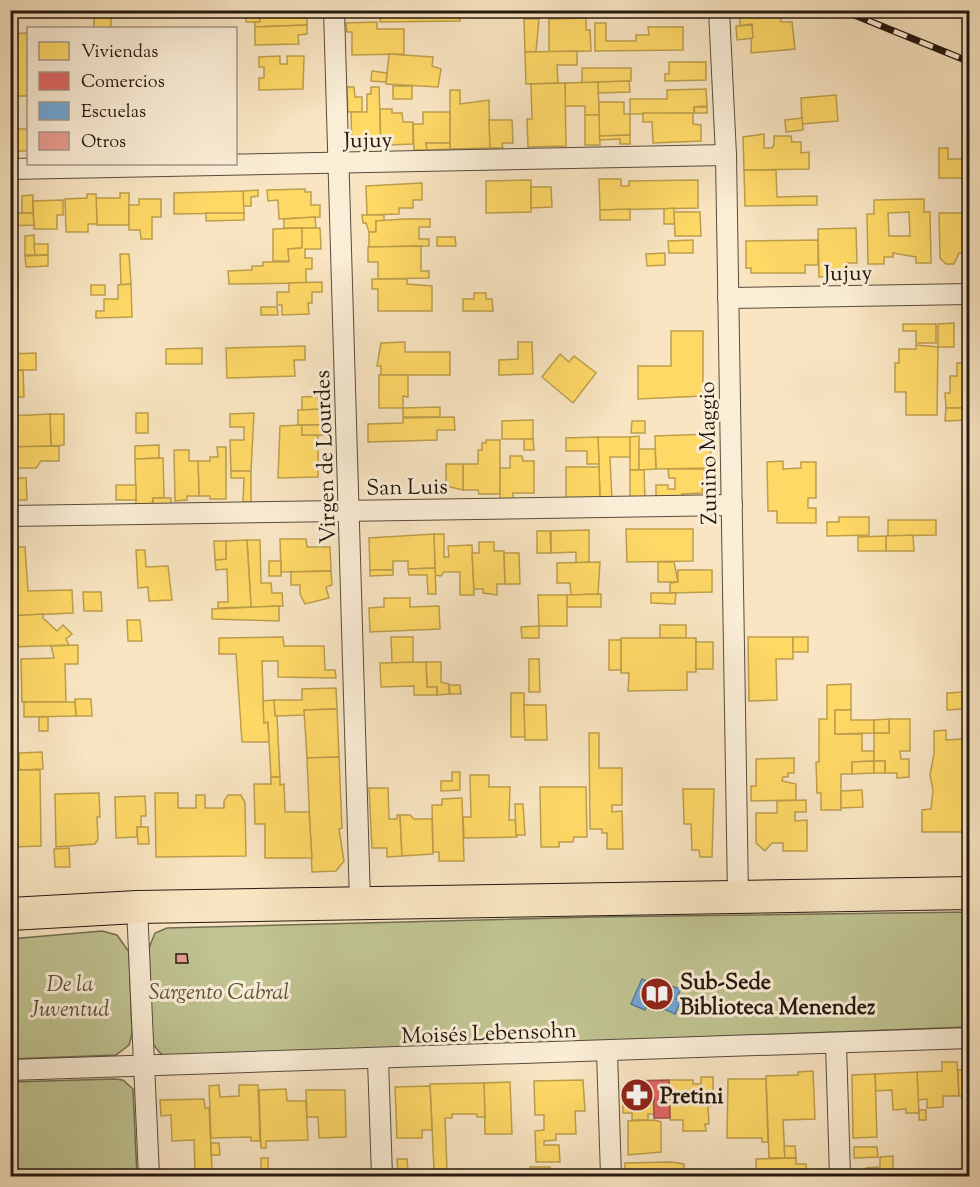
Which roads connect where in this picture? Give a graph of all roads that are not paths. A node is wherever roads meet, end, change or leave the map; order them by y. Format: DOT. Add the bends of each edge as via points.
graph roads {
  1 [pos="334,10"];
  2 [pos="719,10"];
  3 [pos="726,155"];
  4 [pos="338,164"];
  5 [pos="10,169"];
  6 [pos="969,294"];
  7 [pos="728,298"];
  8 [pos="732,505"];
  9 [pos="350,511"];
  10 [pos="10,516"];
  11 [pos="969,893"];
  12 [pos="738,896"];
  13 [pos="360,902"];
  14 [pos="137,907"];
  15 [pos="10,914"];
  16 [pos="969,1038"];
  17 [pos="836,1044"];
  18 [pos="607,1052"];
  19 [pos="378,1060"];
  20 [pos="146,1067"];
  21 [pos="10,1071"];
  22 [pos="149,1176"];
  23 [pos="382,1176"];
  24 [pos="611,1176"];
  25 [pos="840,1176"];
  1 -- 4 [label="street, Virgen de Lourdes"];
  2 -- 3 [label="street, Zunino Maggio"];
  3 -- 4 [label="street, Jujuy"];
  3 -- 7 [label="street, Zunino Maggio"];
  4 -- 5 [label="street, Jujuy"];
  4 -- 9 [label="street, Virgen de Lourdes"];
  6 -- 7 [label="street, Jujuy"];
  7 -- 8 [label="street, Zunino Maggio"];
  8 -- 9 [label="street, San Luis"];
  8 -- 12 [label="street, Zunino Maggio"];
  9 -- 10 [label="street, San Luis"];
  9 -- 13 [label="street, Virgen de Lourdes"];
  11 -- 12 [label="main road"];
  12 -- 13 [label="main road"];
  13 -- 14 [label="main road"];
  14 -- 15 [label="main road"];
  14 -- 20 [label="street"];
  16 -- 17 [label="street, Moisés Lebensohn"];
  17 -- 18 [label="street, Moisés Lebensohn"];
  17 -- 25 [label="street"];
  18 -- 19 [label="street, Moisés Lebensohn"];
  18 -- 24 [label="street"];
  19 -- 20 [label="street, Moisés Lebensohn"];
  19 -- 23 [label="street"];
  20 -- 21 [label="street, Moisés Lebensohn"];
  20 -- 22 [label="street"];
}
